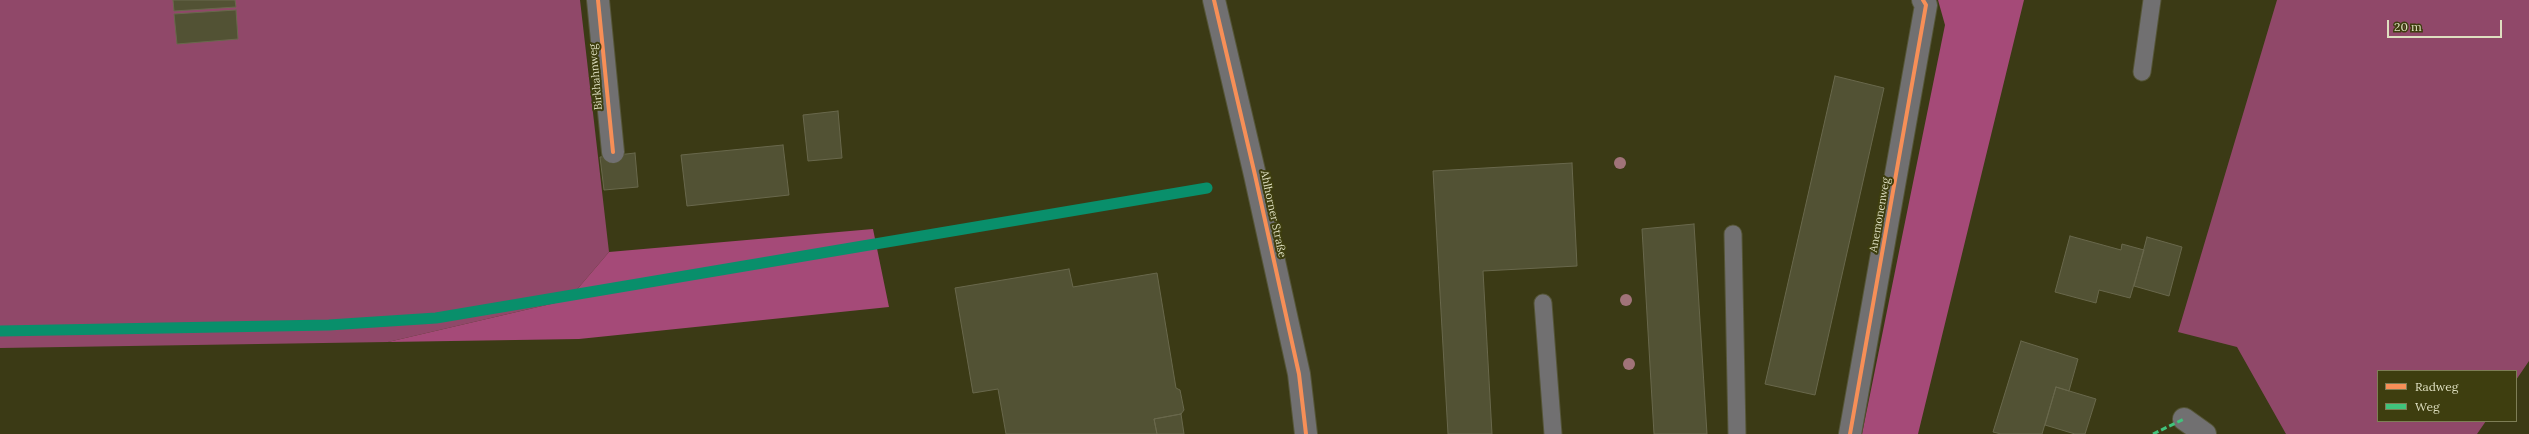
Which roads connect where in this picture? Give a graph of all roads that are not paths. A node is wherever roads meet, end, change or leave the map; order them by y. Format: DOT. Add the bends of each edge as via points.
graph roads {
  1 [pos="598,0"];
  2 [pos="1214,0"];
  3 [pos="1923,0"];
  4 [pos="2152,0"];
  5 [pos="2142,72"];
  6 [pos="613,152"];
  7 [pos="1734,234"];
  8 [pos="1544,303"];
  9 [pos="2184,419"];
  10 [pos="1306,434"];
  11 [pos="1553,434"];
  12 [pos="1737,434"];
  13 [pos="1850,434"];
  14 [pos="2205,434"];
  1 -- 6 [label="street, Birkhahnweg"];
  2 -- 10 [label="street, Ahlhorner Straße" via="1297,366"];
  3 -- 13 [label="street, Anemonenweg" via="1926,5 1925,13"];
  4 -- 5 [label="lane"];
  7 -- 12 [label="lane"];
  8 -- 11 [label="lane"];
  9 -- 14 [label="street"];
}
